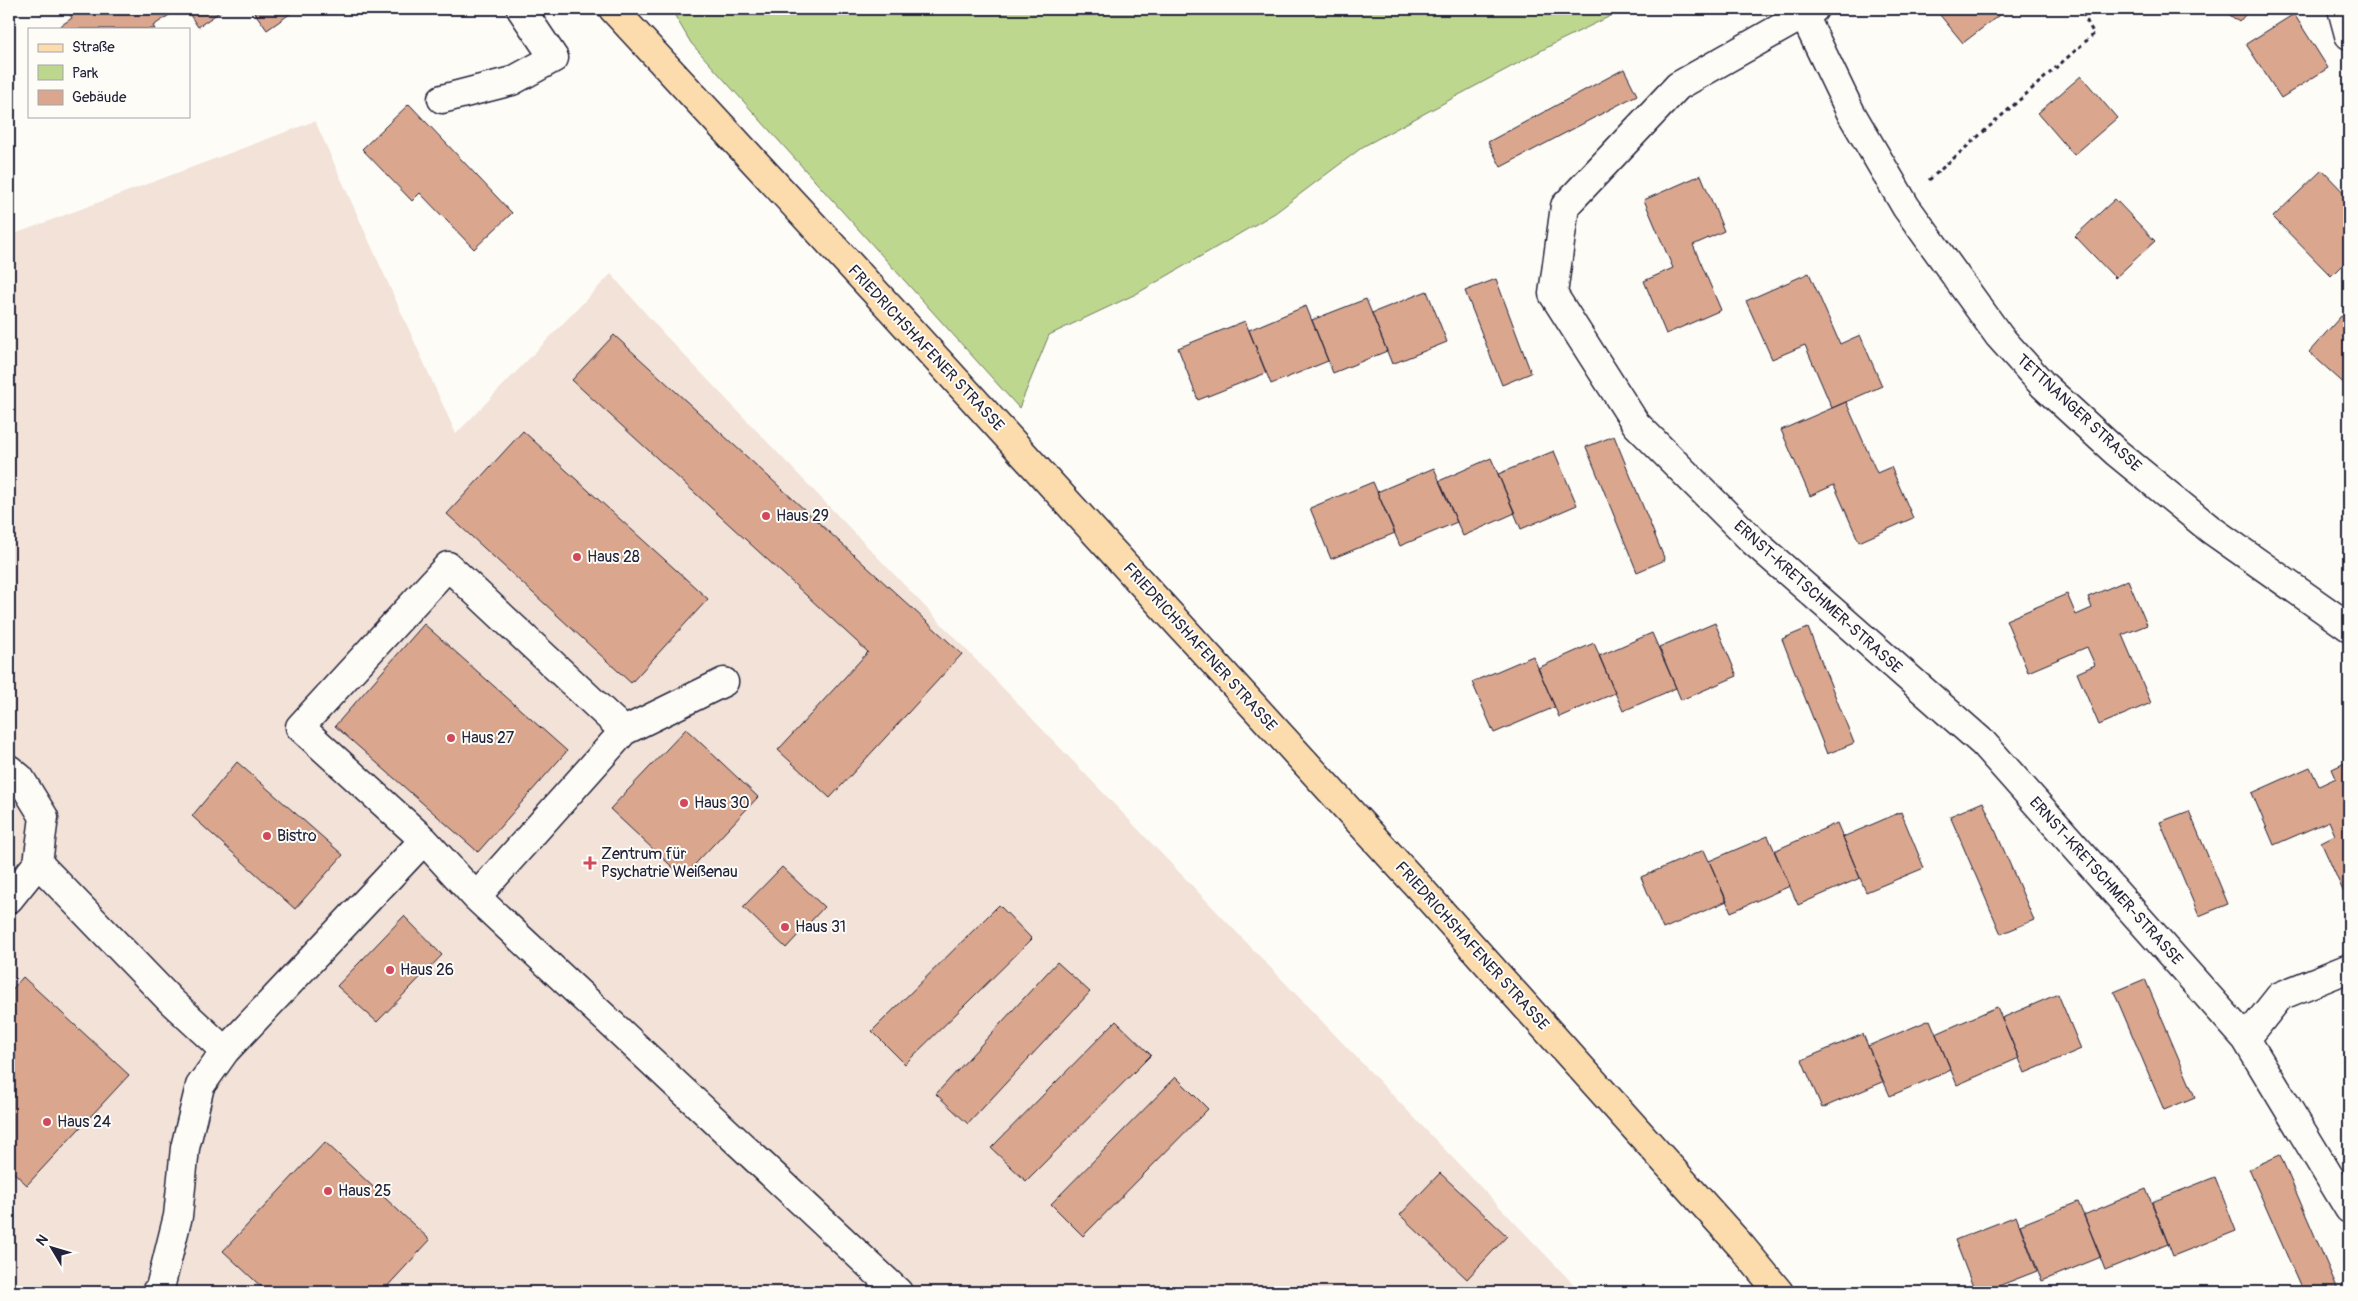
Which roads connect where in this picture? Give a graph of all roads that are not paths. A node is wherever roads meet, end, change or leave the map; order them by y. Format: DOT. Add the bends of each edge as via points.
graph roads {
  1 [pos="521,9"];
  2 [pos="613,9"];
  3 [pos="2342,9"];
  4 [pos="1806,11"];
  5 [pos="2349,35"];
  6 [pos="442,99"];
  7 [pos="2349,627"];
  8 [pos="724,682"];
  9 [pos="624,732"];
  10 [pos="9,769"];
  11 [pos="424,840"];
  12 [pos="38,863"];
  13 [pos="476,897"];
  14 [pos="9,899"];
  15 [pos="2349,968"];
  16 [pos="2246,1039"];
  17 [pos="225,1051"];
  18 [pos="2349,1209"];
  19 [pos="156,1292"];
  20 [pos="898,1292"];
  21 [pos="1779,1292"];
  1 -- 6 [label="street" via="554,58 512,80"];
  2 -- 21 [label="main road, FRIEDRICHSHAFENER STRASSE" via="1417,885"];
  3 -- 5 [label="street"];
  4 -- 7 [label="street, TETTNANGER STRASSE" via="1851,113 1906,206 1999,336 2043,385 2117,453 2210,529"];
  4 -- 16 [label="street, ERNST-KRETSCHMER-STRASSE" via="1678,86 1565,206 1552,294 1636,424 1753,541 1982,743"];
  8 -- 9 [label="street"];
  9 -- 11 [label="street" via="448,566 300,727"];
  9 -- 13 [label="street"];
  10 -- 12 [label="street" via="20,778 44,817"];
  11 -- 13 [label="street"];
  11 -- 17 [label="street"];
  12 -- 14 [label="street"];
  12 -- 17 [label="street" via="171,1001"];
  13 -- 20 [label="street"];
  15 -- 16 [label="street" via="2280,996"];
  16 -- 18 [label="street, ERNST-KRETSCHMER-STRASSE"];
  17 -- 19 [label="street" via="200,1086 185,1148 178,1216 160,1288"];
}
